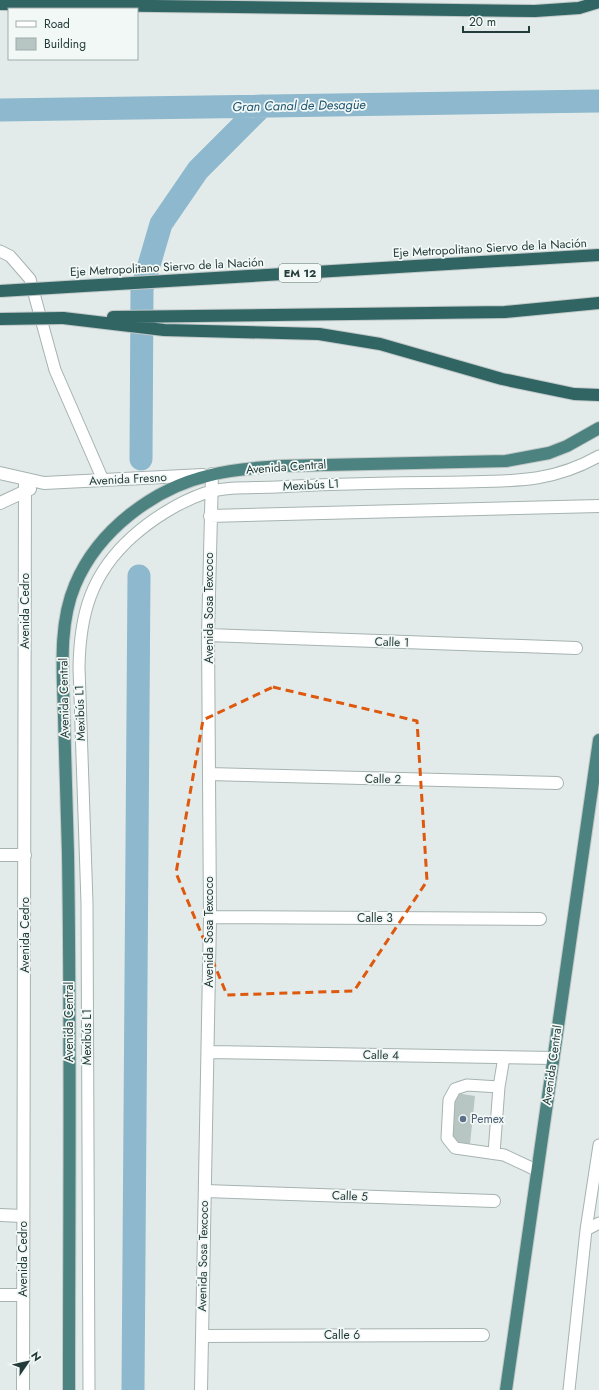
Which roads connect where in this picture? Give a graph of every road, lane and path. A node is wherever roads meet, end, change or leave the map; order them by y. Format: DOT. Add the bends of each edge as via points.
graph roads {
  1 [pos="599,2"];
  2 [pos="0,4"];
  3 [pos="0,251"];
  4 [pos="599,255"];
  5 [pos="0,291"];
  6 [pos="599,304"];
  7 [pos="63,318"];
  8 [pos="0,319"];
  9 [pos="599,395"];
  10 [pos="599,428"];
  11 [pos="599,456"];
  12 [pos="0,473"];
  13 [pos="212,474"];
  14 [pos="103,480"];
  15 [pos="25,485"];
  16 [pos="211,492"];
  17 [pos="0,503"];
  18 [pos="599,506"];
  19 [pos="210,516"];
  20 [pos="208,635"];
  21 [pos="576,648"];
  22 [pos="599,740"];
  23 [pos="209,774"];
  24 [pos="557,783"];
  25 [pos="25,854"];
  26 [pos="0,855"];
  27 [pos="210,917"];
  28 [pos="540,919"];
  29 [pos="208,1052"];
  30 [pos="504,1057"];
  31 [pos="553,1058"];
  32 [pos="499,1087"];
  33 [pos="599,1145"];
  34 [pos="494,1153"];
  35 [pos="597,1168"];
  36 [pos="536,1170"];
  37 [pos="205,1191"];
  38 [pos="494,1201"];
  39 [pos="0,1215"];
  40 [pos="23,1216"];
  41 [pos="599,1223"];
  42 [pos="586,1230"];
  43 [pos="0,1295"];
  44 [pos="23,1295"];
  45 [pos="483,1335"];
  46 [pos="202,1336"];
  47 [pos="23,1390"];
  48 [pos="69,1390"];
  49 [pos="89,1390"];
  50 [pos="201,1390"];
  51 [pos="506,1390"];
  52 [pos="569,1390"];
  1 -- 2 [label="highway" via="579,8 535,12"];
  3 -- 14 [label="lane" via="10,256 30,279 55,370"];
  4 -- 5 [label="highway, Eje Metropolitano Siervo de la Nación / EM 12, bridge"];
  6 -- 7 [label="highway" via="505,312"];
  7 -- 8 [label="highway, bridge"];
  7 -- 9 [label="highway" via="164,330 319,334 380,344 509,380 574,394"];
  10 -- 13 [label="highway, Avenida Central" via="549,453 506,461 279,466"];
  11 -- 16 [label="lane, Mexibús L1" via="565,473 510,481 346,483 235,488"];
  12 -- 15 [label="street, Avenida Fresno" via="16,476"];
  13 -- 14 [label="street, Avenida Fresno"];
  13 -- 16 [label="street, Avenida Sosa Texcoco"];
  13 -- 48 [label="highway, Avenida Central" via="192,480 152,500 108,534 76,583 64,634 63,693 68,854"];
  14 -- 15 [label="street, Avenida Fresno"];
  15 -- 17 [label="street"];
  15 -- 25 [label="street, Avenida Cedro"];
  16 -- 19 [label="street, Avenida Sosa Texcoco"];
  16 -- 49 [label="lane, Mexibús L1" via="191,499 155,519 122,546 94,585 86,607 80,639 79,689 87,903"];
  18 -- 19 [label="street"];
  19 -- 20 [label="street, Avenida Sosa Texcoco"];
  20 -- 21 [label="street, Calle 1"];
  20 -- 23 [label="street, Avenida Sosa Texcoco"];
  22 -- 31 [label="highway, Avenida Central"];
  23 -- 24 [label="street, Calle 2"];
  23 -- 27 [label="street, Avenida Sosa Texcoco"];
  25 -- 26 [label="street"];
  25 -- 40 [label="street, Avenida Cedro"];
  27 -- 28 [label="street, Calle 3"];
  27 -- 29 [label="street, Avenida Sosa Texcoco"];
  29 -- 30 [label="street, Calle 4"];
  29 -- 37 [label="street, Avenida Sosa Texcoco"];
  30 -- 31 [label="street, Calle 4"];
  30 -- 32 [label="lane"];
  31 -- 36 [label="highway, Avenida Central"];
  32 -- 34 [label="lane"];
  32 -- 34 [label="lane" via="467,1085 455,1089 449,1100 446,1132 450,1144 455,1148"];
  33 -- 35 [label="lane"];
  34 -- 36 [label="lane" via="518,1160"];
  35 -- 42 [label="lane"];
  36 -- 51 [label="highway, Avenida Central"];
  37 -- 38 [label="street, Calle 5"];
  37 -- 46 [label="street, Avenida Sosa Texcoco"];
  39 -- 40 [label="street"];
  40 -- 44 [label="street, Avenida Cedro"];
  41 -- 42 [label="lane"];
  42 -- 52 [label="lane"];
  43 -- 44 [label="street"];
  44 -- 47 [label="street, Avenida Cedro"];
  45 -- 46 [label="street, Calle 6"];
  46 -- 50 [label="street, Avenida Sosa Texcoco"];
}
